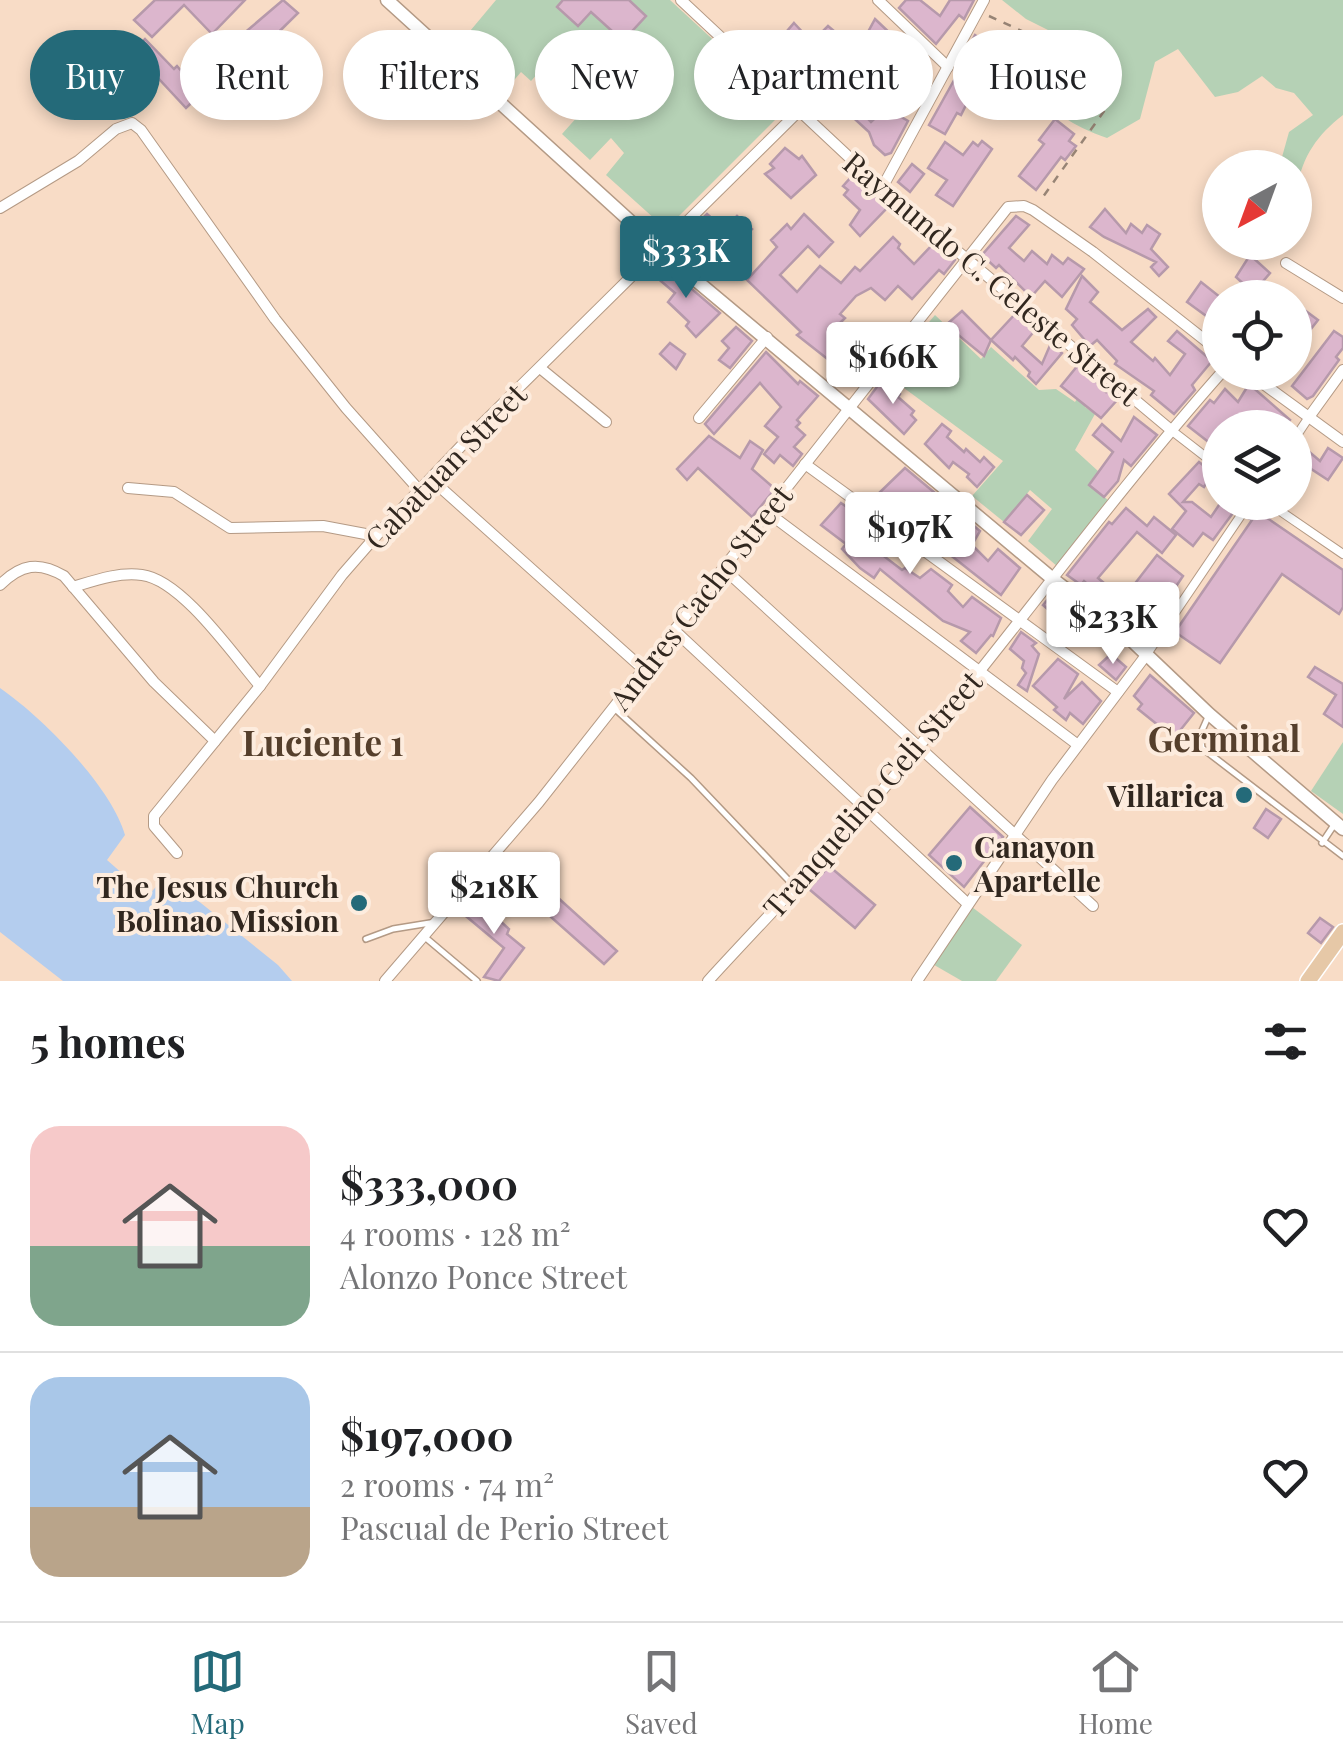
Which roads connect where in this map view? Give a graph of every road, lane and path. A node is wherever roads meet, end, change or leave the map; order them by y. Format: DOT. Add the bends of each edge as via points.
graph roads {
  1 [pos="387,0"];
  2 [pos="681,0"];
  3 [pos="878,0"];
  4 [pos="984,0"];
  5 [pos="978,12"];
  6 [pos="713,30"];
  7 [pos="948,67"];
  8 [pos="789,120"];
  9 [pos="810,120"];
  10 [pos="882,188"];
  11 [pos="0,208"];
  12 [pos="1033,210"];
  13 [pos="659,247"];
  14 [pos="966,258"];
  15 [pos="1286,263"];
  16 [pos="1343,298"];
  17 [pos="767,337"];
  18 [pos="1202,338"];
  19 [pos="540,368"];
  20 [pos="1343,370"];
  21 [pos="1206,390"];
  22 [pos="1272,390"];
  23 [pos="849,408"];
  24 [pos="1300,410"];
  25 [pos="1312,413"];
  26 [pos="699,418"];
  27 [pos="1312,419"];
  28 [pos="606,422"];
  29 [pos="1171,430"];
  30 [pos="1343,442"];
  31 [pos="1202,454"];
  32 [pos="805,464"];
  33 [pos="431,478"];
  34 [pos="128,488"];
  35 [pos="420,491"];
  36 [pos="768,512"];
  37 [pos="1238,520"];
  38 [pos="1293,520"];
  39 [pos="376,536"];
  40 [pos="1343,554"];
  41 [pos="723,568"];
  42 [pos="1054,580"];
  43 [pos="0,584"];
  44 [pos="73,586"];
  45 [pos="1020,621"];
  46 [pos="674,630"];
  47 [pos="1146,654"];
  48 [pos="642,668"];
  49 [pos="978,670"];
  50 [pos="260,686"];
  51 [pos="1118,692"];
  52 [pos="614,707"];
  53 [pos="1209,714"];
  54 [pos="215,741"];
  55 [pos="1078,745"];
  56 [pos="916,747"];
  57 [pos="868,807"];
  58 [pos="1339,825"];
  59 [pos="1014,836"];
  60 [pos="1322,843"];
  61 [pos="178,852"];
  62 [pos="1343,856"];
  63 [pos="795,886"];
  64 [pos="968,904"];
  65 [pos="1093,906"];
  66 [pos="436,922"];
  67 [pos="1343,932"];
  68 [pos="424,937"];
  69 [pos="366,939"];
  70 [pos="384,981"];
  71 [pos="477,981"];
  72 [pos="708,981"];
  73 [pos="917,981"];
  74 [pos="1308,981"];
  1 -- 13 [label="street"];
  2 -- 6 [label="street, Raymundo C. Celeste Street"];
  3 -- 7 [label="street"];
  4 -- 5 [label="street"];
  5 -- 7 [label="street"];
  5 -- 12 [label="path" via="1079,56 1115,80 1112,100"];
  7 -- 10 [label="street"];
  8 -- 13 [label="street, Cabatuan Street"];
  9 -- 10 [label="street, Raymundo C. Celeste Street"];
  10 -- 14 [label="street, Raymundo C. Celeste Street"];
  11 -- 35 [label="street" via="132,123 275,319"];
  12 -- 14 [label="street, Andres Cacho Street" via="1008,207"];
  12 -- 18 [label="street"];
  13 -- 17 [label="street"];
  13 -- 19 [label="street, Cabatuan Street"];
  14 -- 23 [label="street, Andres Cacho Street"];
  14 -- 29 [label="street, Raymundo C. Celeste Street"];
  15 -- 16 [label="street"];
  17 -- 23 [label="street"];
  17 -- 26 [label="street"];
  19 -- 28 [label="street"];
  19 -- 33 [label="street, Cabatuan Street"];
  20 -- 25 [label="street"];
  21 -- 29 [label="street, Tranquelino Celi Street"];
  22 -- 24 [label="street"];
  23 -- 32 [label="street, Andres Cacho Street"];
  23 -- 42 [label="street"];
  27 -- 30 [label="street"];
  29 -- 31 [label="street, Raymundo C. Celeste Street"];
  29 -- 42 [label="street, Tranquelino Celi Street"];
  32 -- 36 [label="street, Andres Cacho Street"];
  32 -- 45 [label="street"];
  33 -- 35 [label="street, Cabatuan Street"];
  33 -- 48 [label="street"];
  34 -- 39 [label="street" via="174,492 230,528 323,526"];
  35 -- 39 [label="street, Cabatuan Street"];
  36 -- 41 [label="street, Andres Cacho Street"];
  36 -- 49 [label="street"];
  37 -- 47 [label="street"];
  38 -- 40 [label="street"];
  39 -- 50 [label="street, Cabatuan Street"];
  41 -- 46 [label="street, Andres Cacho Street"];
  41 -- 56 [label="street"];
  42 -- 45 [label="street, Tranquelino Celi Street"];
  42 -- 47 [label="street"];
  43 -- 44 [label="street" via="34,565 48,566"];
  44 -- 50 [label="street" via="116,575 162,582"];
  44 -- 54 [label="street" via="154,682"];
  45 -- 49 [label="street, Tranquelino Celi Street"];
  45 -- 51 [label="street"];
  46 -- 48 [label="street, Andres Cacho Street"];
  46 -- 57 [label="street"];
  47 -- 51 [label="street"];
  47 -- 53 [label="street"];
  48 -- 52 [label="street, Andres Cacho Street"];
  49 -- 55 [label="street"];
  49 -- 56 [label="street, Tranquelino Celi Street"];
  50 -- 54 [label="street, Cabatuan Street"];
  51 -- 55 [label="street"];
  52 -- 63 [label="lane"];
  52 -- 66 [label="street, Andres Cacho Street"];
  53 -- 58 [label="street"];
  53 -- 60 [label="lane" via="1202,748"];
  54 -- 61 [label="street, Cabatuan Street" via="154,816 154,826"];
  55 -- 59 [label="street"];
  56 -- 57 [label="street, Tranquelino Celi Street"];
  56 -- 59 [label="street"];
  57 -- 63 [label="street, Tranquelino Celi Street"];
  57 -- 64 [label="street"];
  58 -- 60 [label="lane"];
  59 -- 64 [label="street"];
  59 -- 65 [label="street"];
  60 -- 62 [label="lane"];
  63 -- 72 [label="street, Tranquelino Celi Street"];
  64 -- 73 [label="street"];
  66 -- 68 [label="street, Andres Cacho Street"];
  66 -- 69 [label="lane"];
  67 -- 74 [label="main road"];
  68 -- 70 [label="street, Andres Cacho Street"];
  68 -- 71 [label="lane"];
}
